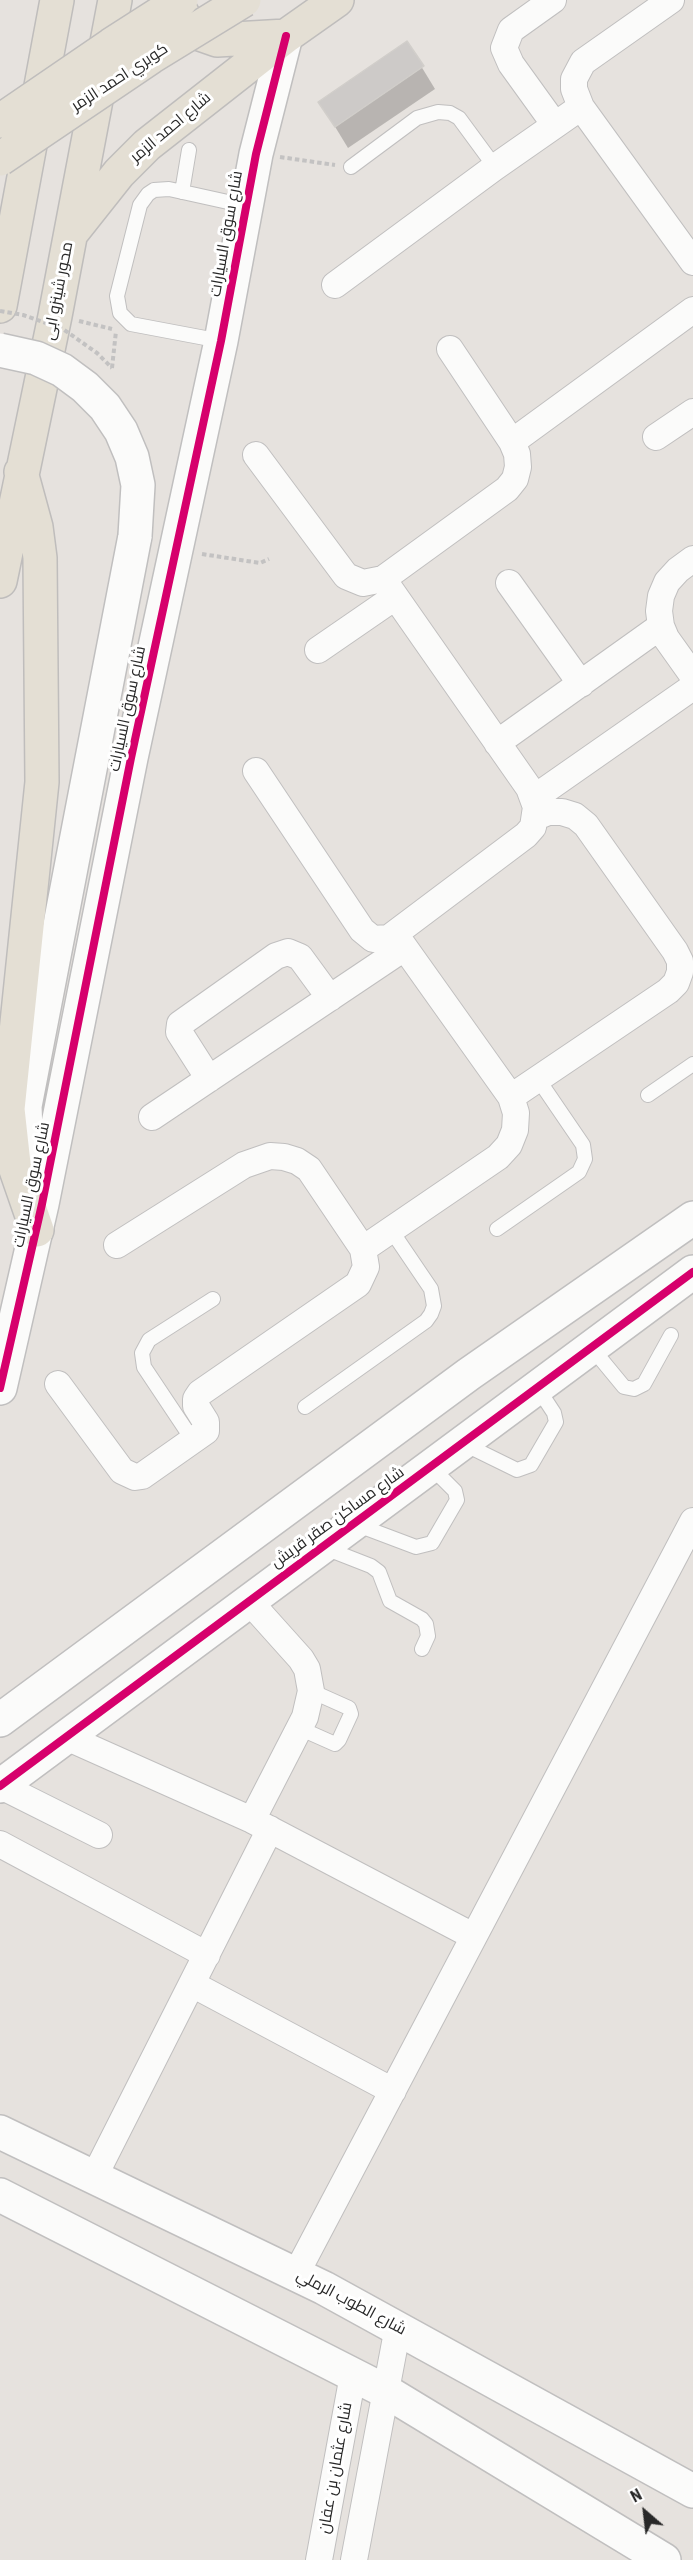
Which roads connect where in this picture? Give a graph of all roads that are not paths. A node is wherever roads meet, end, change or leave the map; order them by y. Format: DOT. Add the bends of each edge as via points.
graph roads {
  1 [pos="57,0"];
  2 [pos="115,0"];
  3 [pos="179,0"];
  4 [pos="244,0"];
  5 [pos="337,0"];
  6 [pos="553,0"];
  7 [pos="670,0"];
  8 [pos="286,36"];
  9 [pos="580,107"];
  10 [pos="0,121"];
  11 [pos="555,125"];
  12 [pos="189,150"];
  13 [pos="0,159"];
  14 [pos="351,167"];
  15 [pos="495,167"];
  16 [pos="182,192"];
  17 [pos="246,206"];
  18 [pos="70,235"];
  19 [pos="693,262"];
  20 [pos="335,285"];
  21 [pos="0,306"];
  22 [pos="693,310"];
  23 [pos="221,341"];
  24 [pos="450,349"];
  25 [pos="0,350"];
  26 [pos="693,412"];
  27 [pos="656,437"];
  28 [pos="512,442"];
  29 [pos="256,455"];
  30 [pos="21,472"];
  31 [pos="693,559"];
  32 [pos="0,581"];
  33 [pos="509,583"];
  34 [pos="389,588"];
  35 [pos="661,626"];
  36 [pos="318,650"];
  37 [pos="693,676"];
  38 [pos="581,684"];
  39 [pos="693,687"];
  40 [pos="497,743"];
  41 [pos="256,771"];
  42 [pos="535,807"];
  43 [pos="400,941"];
  44 [pos="684,945"];
  45 [pos="330,998"];
  46 [pos="693,1064"];
  47 [pos="209,1079"];
  48 [pos="538,1079"];
  49 [pos="648,1095"];
  50 [pos="512,1097"];
  51 [pos="152,1117"];
  52 [pos="40,1217"];
  53 [pos="693,1218"];
  54 [pos="497,1229"];
  55 [pos="391,1230"];
  56 [pos="117,1245"];
  57 [pos="363,1249"];
  58 [pos="693,1272"];
  59 [pos="213,1299"];
  60 [pos="671,1335"];
  61 [pos="591,1347"];
  62 [pos="58,1384"];
  63 [pos="537,1387"];
  64 [pos="0,1388"];
  65 [pos="305,1407"];
  66 [pos="194,1442"];
  67 [pos="462,1443"];
  68 [pos="430,1466"];
  69 [pos="693,1521"];
  70 [pos="353,1523"];
  71 [pos="322,1547"];
  72 [pos="249,1601"];
  73 [pos="422,1649"];
  74 [pos="311,1691"];
  75 [pos="0,1720"];
  76 [pos="299,1728"];
  77 [pos="66,1737"];
  78 [pos="0,1786"];
  79 [pos="261,1824"];
  80 [pos="99,1835"];
  81 [pos="0,1844"];
  82 [pos="473,1936"];
  83 [pos="207,1955"];
  84 [pos="192,1984"];
  85 [pos="393,2091"];
  86 [pos="0,2132"];
  87 [pos="94,2177"];
  88 [pos="0,2195"];
  89 [pos="296,2274"];
  90 [pos="398,2327"];
  91 [pos="353,2375"];
  92 [pos="387,2392"];
  93 [pos="693,2491"];
  94 [pos="319,2560"];
  95 [pos="354,2560"];
  96 [pos="664,2560"];
  1 -- 21 [label="main road"];
  2 -- 18 [label="main road, محور شينزو ابى"];
  3 -- 8 [label="main road" via="183,17 206,38"];
  3 -- 10 [label="main road, كوبري احمد الزمر, bridge"];
  4 -- 13 [label="main road, كوبري احمد الزمر, bridge" via="151,57"];
  5 -- 8 [label="main road, شارع احمد الزمر"];
  6 -- 11 [label="street" via="511,30 504,48"];
  7 -- 9 [label="street" via="583,62 574,79"];
  8 -- 17 [label="street, شارع سوق السيارات"];
  8 -- 18 [label="main road, شارع احمد الزمر" via="147,145 106,188"];
  9 -- 11 [label="street"];
  9 -- 19 [label="street"];
  11 -- 15 [label="street"];
  12 -- 16 [label="lane"];
  14 -- 15 [label="lane" via="417,118 438,112 459,118"];
  15 -- 20 [label="street"];
  16 -- 17 [label="lane"];
  16 -- 23 [label="lane" via="154,190 140,205 117,296 120,313 138,326"];
  17 -- 23 [label="street, شارع سوق السيارات"];
  18 -- 30 [label="main road, محور شينزو ابى"];
  22 -- 28 [label="street"];
  23 -- 52 [label="street, شارع سوق السيارات"];
  24 -- 28 [label="street"];
  25 -- 52 [label="street, bridge" via="36,358 85,387 121,431 138,485 135,536 25,1106 26,1153"];
  26 -- 27 [label="street"];
  28 -- 34 [label="street" via="518,454 518,467 507,489"];
  29 -- 34 [label="street" via="346,576"];
  30 -- 32 [label="main road, محور شينزو ابى"];
  30 -- 52 [label="main road" via="40,558 42,782 8,1109 14,1164"];
  31 -- 35 [label="street" via="667,582 661,596"];
  33 -- 38 [label="street"];
  34 -- 36 [label="street"];
  34 -- 40 [label="street"];
  35 -- 37 [label="street"];
  35 -- 38 [label="street"];
  38 -- 40 [label="street"];
  39 -- 42 [label="street"];
  40 -- 42 [label="street"];
  41 -- 43 [label="street" via="366,936"];
  42 -- 43 [label="street" via="526,835"];
  42 -- 44 [label="street" via="575,816 586,825"];
  43 -- 45 [label="street"];
  43 -- 50 [label="street"];
  44 -- 48 [label="street" via="680,972 668,991"];
  45 -- 47 [label="street"];
  45 -- 47 [label="street" via="300,957 288,952 276,956 180,1024 179,1032"];
  46 -- 49 [label="lane"];
  47 -- 51 [label="street"];
  48 -- 50 [label="street"];
  48 -- 54 [label="lane" via="583,1145 585,1159 579,1172"];
  50 -- 55 [label="street" via="515,1130 509,1145 498,1157"];
  52 -- 64 [label="street, شارع سوق السيارات"];
  53 -- 75 [label="street" via="470,1374"];
  55 -- 57 [label="street"];
  55 -- 65 [label="lane" via="431,1289 431,1314"];
  56 -- 57 [label="street" via="244,1165 270,1156 297,1161 309,1169"];
  57 -- 66 [label="street" via="366,1267 358,1284 200,1393 196,1406 207,1427"];
  58 -- 61 [label="street, شارع مساكن صقر قريش"];
  59 -- 66 [label="lane" via="149,1340 142,1353 144,1367"];
  60 -- 61 [label="lane" via="644,1384 634,1389 624,1387"];
  61 -- 63 [label="street, شارع مساكن صقر قريش"];
  62 -- 66 [label="street" via="128,1475 142,1476"];
  63 -- 67 [label="street, شارع مساكن صقر قريش"];
  63 -- 67 [label="lane" via="556,1422 531,1466 517,1470"];
  67 -- 68 [label="street, شارع مساكن صقر قريش"];
  68 -- 70 [label="street, شارع مساكن صقر قريش"];
  68 -- 70 [label="lane" via="455,1491 457,1500 432,1543 416,1547"];
  69 -- 82 [label="street"];
  70 -- 71 [label="street, شارع مساكن صقر قريش"];
  71 -- 72 [label="street, شارع مساكن صقر قريش"];
  71 -- 73 [label="lane" via="375,1569 390,1601 426,1624 428,1636"];
  72 -- 74 [label="street" via="301,1659"];
  72 -- 77 [label="street, شارع مساكن صقر قريش"];
  74 -- 76 [label="street" via="310,1704"];
  74 -- 76 [label="lane" via="348,1708 351,1714 335,1744"];
  76 -- 79 [label="street"];
  77 -- 78 [label="street, شارع مساكن صقر قريش"];
  77 -- 79 [label="street"];
  78 -- 80 [label="street"];
  79 -- 82 [label="street"];
  79 -- 83 [label="street"];
  81 -- 83 [label="street"];
  82 -- 85 [label="street"];
  83 -- 84 [label="street"];
  84 -- 85 [label="street"];
  84 -- 87 [label="street"];
  85 -- 89 [label="street"];
  86 -- 87 [label="street, شارع الطوب الرملي"];
  87 -- 89 [label="street, شارع الطوب الرملي"];
  88 -- 91 [label="street"];
  89 -- 90 [label="street, شارع الطوب الرملي"];
  90 -- 92 [label="street"];
  90 -- 93 [label="street, شارع الطوب الرملي"];
  91 -- 92 [label="street"];
  91 -- 94 [label="street, شارع عثمان بن عفان"];
  92 -- 95 [label="street"];
  92 -- 96 [label="street"];
}
